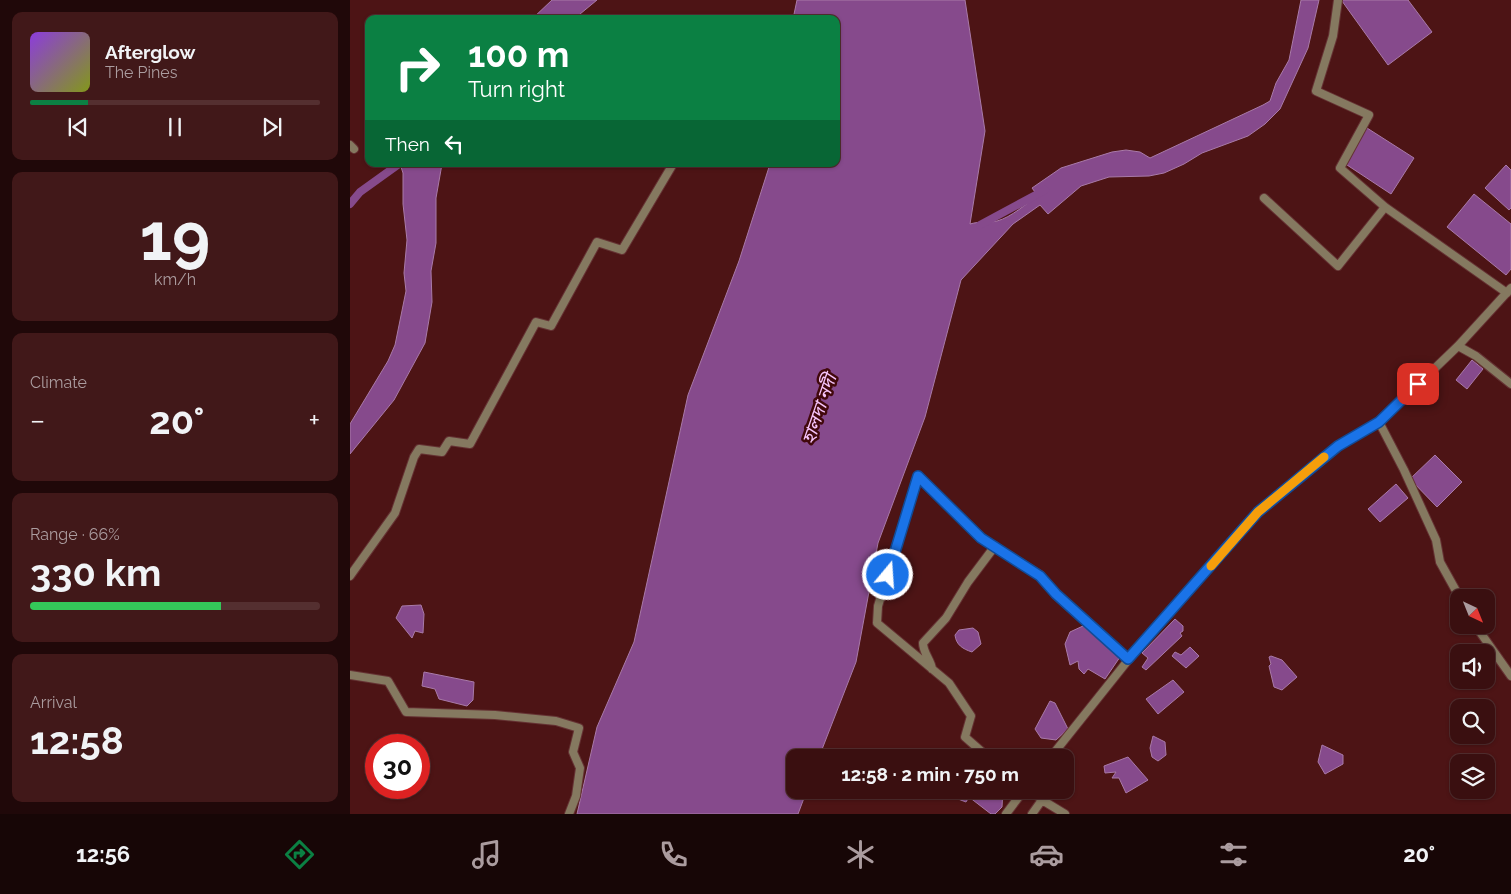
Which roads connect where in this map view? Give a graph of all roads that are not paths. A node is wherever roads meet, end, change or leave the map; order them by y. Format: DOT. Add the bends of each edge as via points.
graph roads {
  1 [pos="1338,0"];
  2 [pos="671,167"];
  3 [pos="1264,198"];
  4 [pos="1384,207"];
  5 [pos="1509,290"];
  6 [pos="1458,346"];
  7 [pos="1511,384"];
  8 [pos="1379,422"];
  9 [pos="995,546"];
  10 [pos="350,576"];
  11 [pos="1455,589"];
  12 [pos="1481,634"];
  13 [pos="1128,659"];
  14 [pos="932,670"];
  15 [pos="350,675"];
  16 [pos="1511,676"];
  17 [pos="979,749"];
  18 [pos="1057,749"];
  19 [pos="1017,799"];
  20 [pos="1042,800"];
  21 [pos="569,814"];
  22 [pos="1006,814"];
  23 [pos="1032,814"];
  24 [pos="1065,814"];
  1 -- 4 [label="street" via="1333,36 1316,91 1369,115 1340,168"];
  2 -- 10 [label="street" via="622,250 598,242 551,326 536,322 470,444 449,441 442,452 419,449 394,513"];
  3 -- 4 [label="street" via="1338,266"];
  4 -- 5 [label="street"];
  5 -- 6 [label="street"];
  6 -- 7 [label="street"];
  6 -- 8 [label="street"];
  8 -- 11 [label="street" via="1436,540 1440,562"];
  8 -- 13 [label="street" via="1338,446 1258,512"];
  9 -- 13 [label="street" via="1040,576"];
  9 -- 14 [label="street" via="946,618 923,643 932,662"];
  9 -- 14 [label="street" via="981,538 918,476 878,606 877,623"];
  12 -- 16 [label="street"];
  13 -- 18 [label="street"];
  14 -- 17 [label="street" via="949,683 971,716 965,737"];
  15 -- 21 [label="street" via="388,681 406,712 495,715 556,721 579,728 573,752 580,768 576,796"];
  19 -- 22 [label="street"];
  20 -- 23 [label="street"];
  20 -- 24 [label="street"];
}
